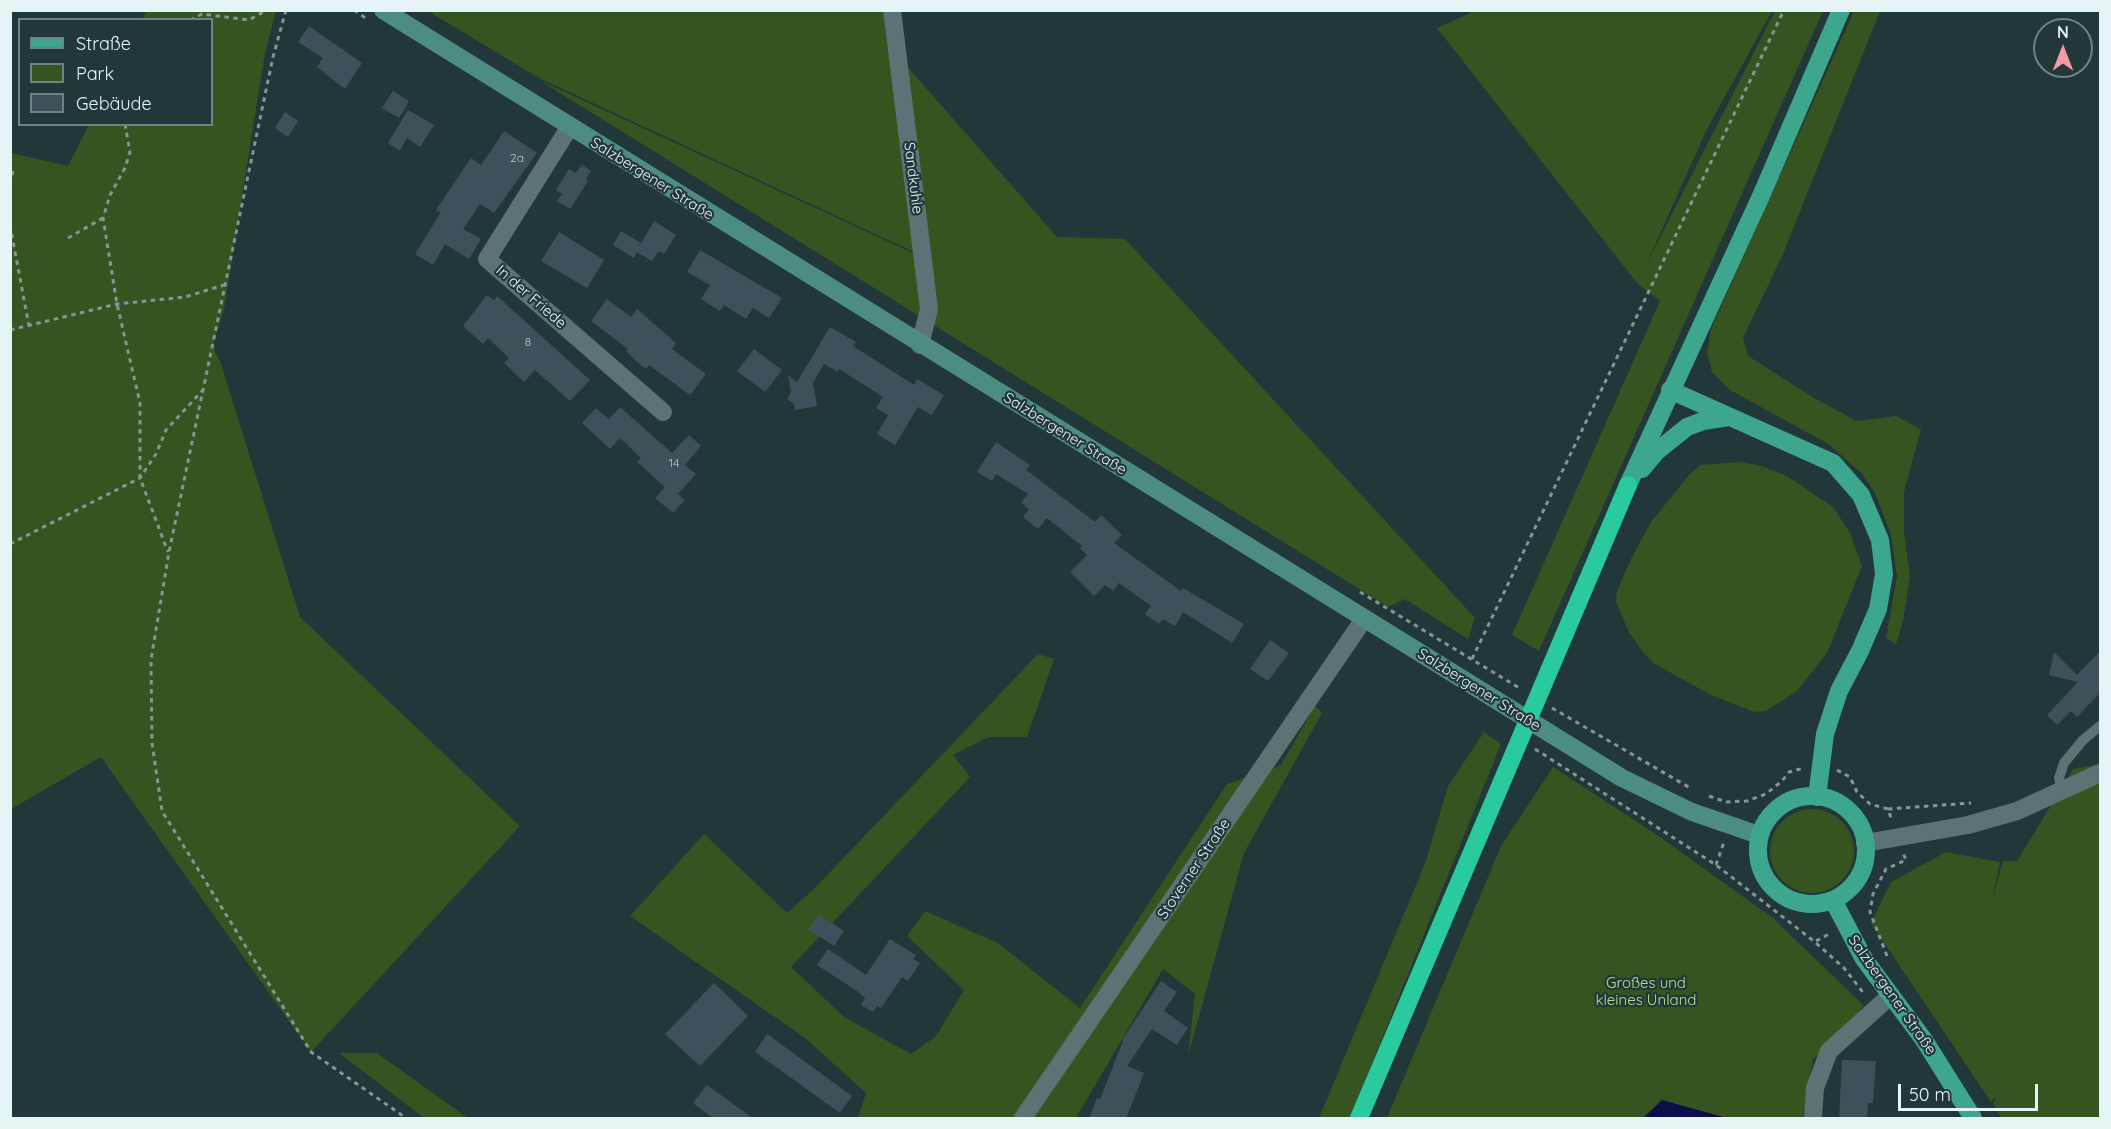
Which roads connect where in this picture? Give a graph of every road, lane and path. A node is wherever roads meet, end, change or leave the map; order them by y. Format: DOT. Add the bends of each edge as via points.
graph roads {
  1 [pos="267,10"];
  2 [pos="285,10"];
  3 [pos="383,10"];
  4 [pos="892,10"];
  5 [pos="1784,10"];
  6 [pos="1841,10"];
  7 [pos="194,18"];
  8 [pos="124,126"];
  9 [pos="569,128"];
  10 [pos="13,171"];
  11 [pos="10,184"];
  12 [pos="103,218"];
  13 [pos="10,225"];
  14 [pos="68,238"];
  15 [pos="224,285"];
  16 [pos="117,304"];
  17 [pos="29,326"];
  18 [pos="10,330"];
  19 [pos="920,345"];
  20 [pos="203,390"];
  21 [pos="1670,390"];
  22 [pos="663,412"];
  23 [pos="1729,417"];
  24 [pos="140,478"];
  25 [pos="1628,485"];
  26 [pos="10,543"];
  27 [pos="169,552"];
  28 [pos="1356,589"];
  29 [pos="1364,619"];
  30 [pos="1472,659"];
  31 [pos="1523,690"];
  32 [pos="1543,702"];
  33 [pos="2100,726"];
  34 [pos="1819,769"];
  35 [pos="2100,772"];
  36 [pos="2062,792"];
  37 [pos="1817,797"];
  38 [pos="1981,802"];
  39 [pos="1888,809"];
  40 [pos="1760,836"];
  41 [pos="1898,837"];
  42 [pos="1865,843"];
  43 [pos="1833,900"];
  44 [pos="1889,959"];
  45 [pos="1890,996"];
  46 [pos="406,1119"];
  47 [pos="1023,1119"];
  48 [pos="1359,1119"];
  49 [pos="1813,1119"];
  50 [pos="1973,1119"];
  1 -- 7 [label="path" via="249,20 202,14"];
  2 -- 15 [label="path"];
  3 -- 9 [label="main road, Salzbergener Straße"];
  4 -- 19 [label="street, Sandkuhle" via="929,309"];
  5 -- 30 [label="path"];
  6 -- 21 [label="main road" via="1761,196"];
  8 -- 12 [label="path" via="130,152"];
  9 -- 19 [label="main road, Salzbergener Straße"];
  9 -- 22 [label="street, In der Friede" via="487,259"];
  10 -- 11 [label="path"];
  12 -- 14 [label="path"];
  12 -- 16 [label="path"];
  13 -- 17 [label="path"];
  15 -- 16 [label="path" via="185,297"];
  15 -- 20 [label="path"];
  16 -- 17 [label="path"];
  16 -- 24 [label="path" via="140,403"];
  17 -- 18 [label="path"];
  19 -- 29 [label="main road, Salzbergener Straße"];
  20 -- 24 [label="path" via="166,430"];
  20 -- 27 [label="path"];
  21 -- 23 [label="main road"];
  21 -- 25 [label="main road"];
  23 -- 25 [label="main road" via="1688,427 1656,452"];
  23 -- 34 [label="main road" via="1833,463 1861,495 1880,540 1884,574 1878,609 1839,691"];
  24 -- 26 [label="path"];
  24 -- 27 [label="path"];
  25 -- 48 [label="highway"];
  27 -- 46 [label="path" via="151,660 152,743 162,811 311,1052"];
  28 -- 30 [label="path"];
  29 -- 40 [label="main road, Salzbergener Straße" via="1622,778 1692,812"];
  29 -- 47 [label="street, Stoverner Straße"];
  30 -- 31 [label="path"];
  32 -- 34 [label="path" via="1666,777 1726,802 1747,801 1766,794 1800,767"];
  33 -- 36 [label="lane" via="2064,763 2059,778"];
  34 -- 37 [label="main road"];
  34 -- 39 [label="path" via="1841,771 1870,804"];
  35 -- 36 [label="street"];
  36 -- 41 [label="street" via="2017,812 1977,823"];
  37 -- 40 [label="main road" via="1802,797 1775,810"];
  37 -- 42 [label="main road" via="1831,800 1854,817"];
  38 -- 39 [label="path"];
  39 -- 41 [label="path"];
  40 -- 43 [label="main road" via="1758,856 1763,875 1776,891 1793,902 1814,904"];
  41 -- 42 [label="street"];
  41 -- 44 [label="path" via="1906,860 1886,869 1873,894 1870,912"];
  42 -- 43 [label="main road" via="1858,876"];
  43 -- 45 [label="main road, Salzbergener Straße" via="1864,959"];
  45 -- 49 [label="street" via="1829,1051 1815,1088"];
  45 -- 50 [label="main road, Salzbergener Straße" via="1924,1040"];
}
